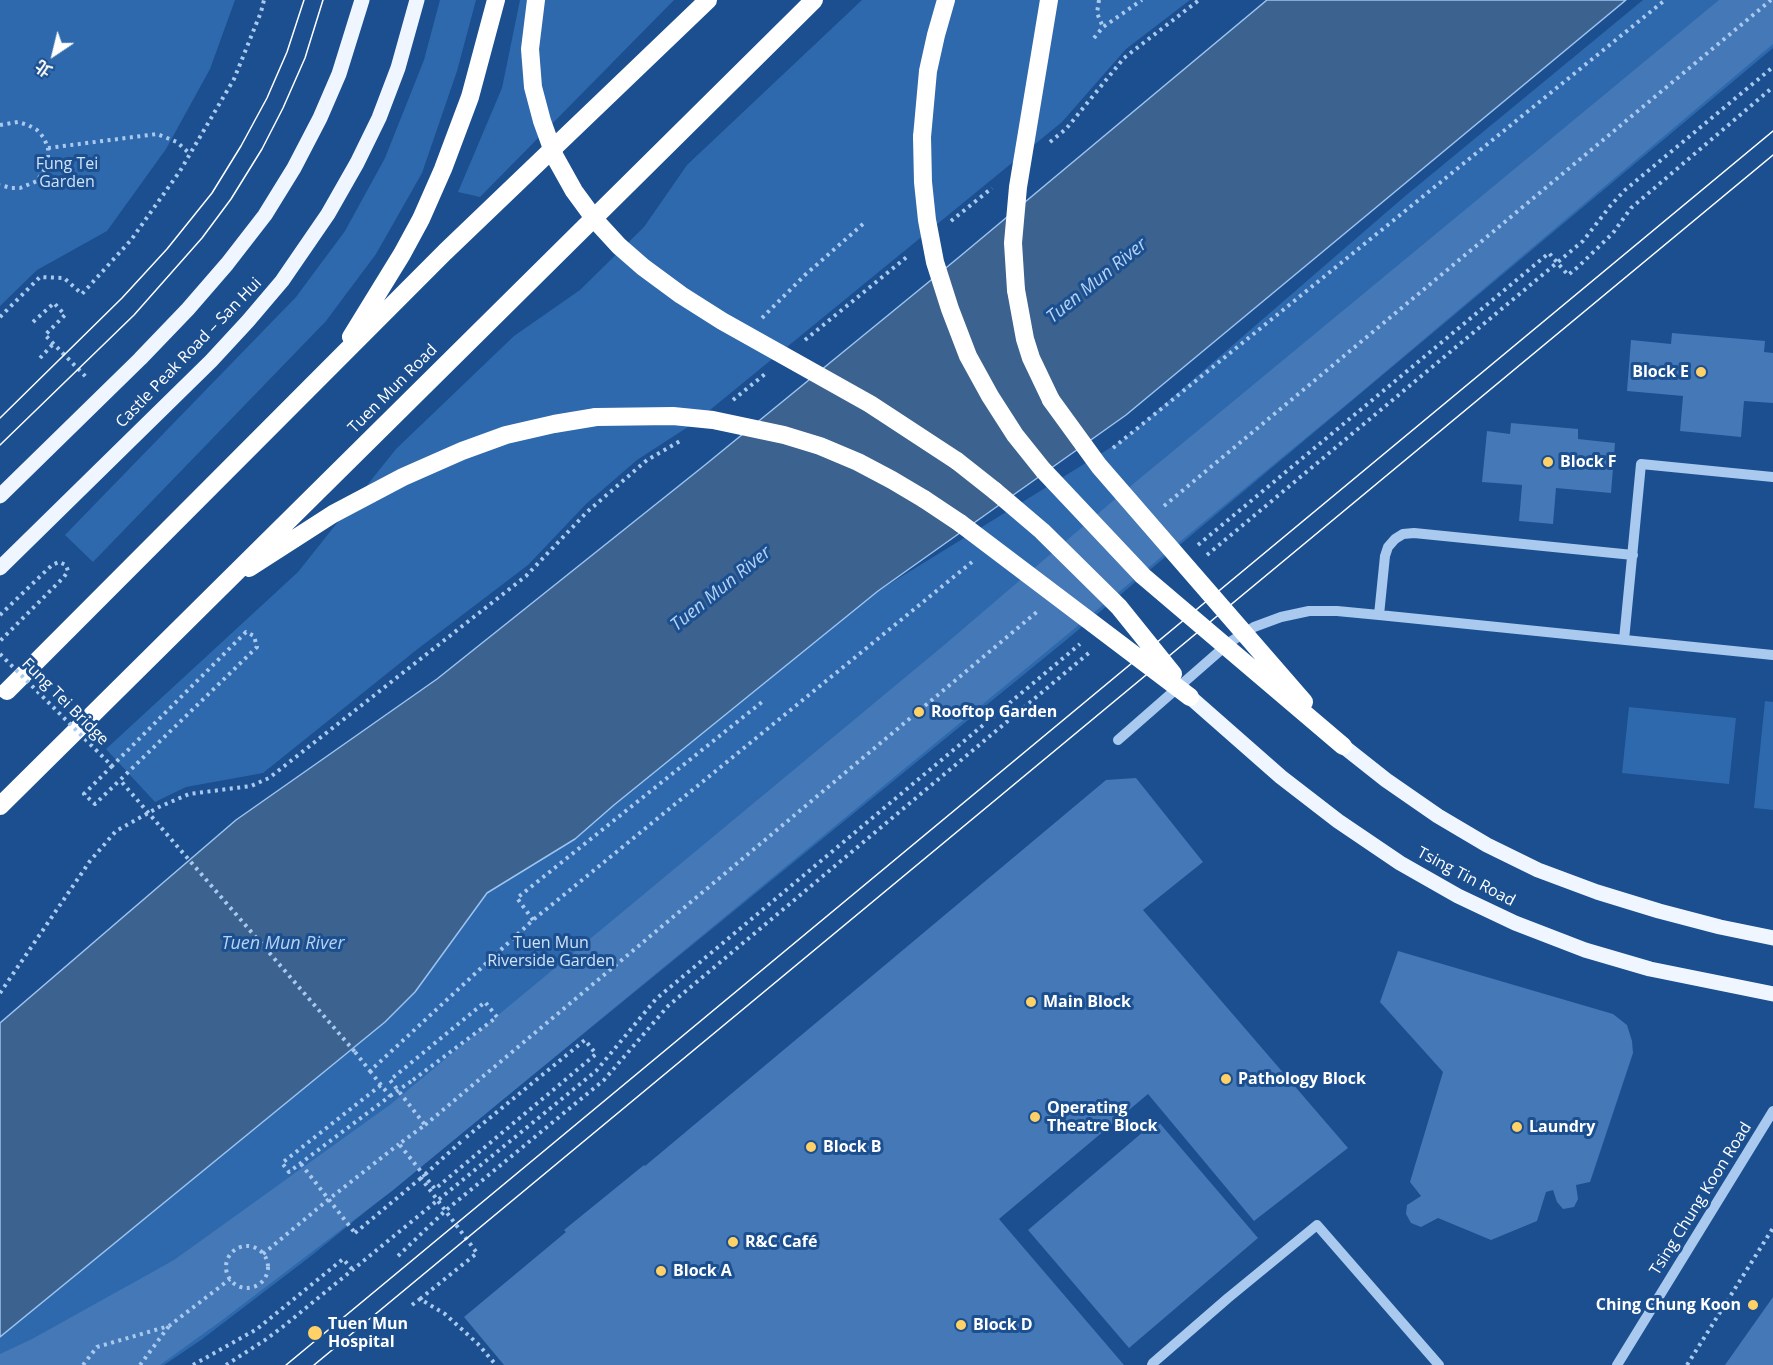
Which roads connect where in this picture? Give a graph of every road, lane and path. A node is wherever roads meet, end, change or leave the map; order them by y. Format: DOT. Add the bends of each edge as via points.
graph roads {
  1 [pos="264,0"];
  2 [pos="362,0"];
  3 [pos="417,0"];
  4 [pos="496,0"];
  5 [pos="536,0"];
  6 [pos="708,0"];
  7 [pos="813,0"];
  8 [pos="946,0"];
  9 [pos="1049,0"];
  10 [pos="1099,0"];
  11 [pos="1142,0"];
  12 [pos="1199,0"];
  13 [pos="1103,27"];
  14 [pos="1094,38"];
  15 [pos="1773,87"];
  16 [pos="0,125"];
  17 [pos="1048,144"];
  18 [pos="48,148"];
  19 [pos="190,154"];
  20 [pos="1001,181"];
  21 [pos="1,187"];
  22 [pos="863,224"];
  23 [pos="946,226"];
  24 [pos="909,255"];
  25 [pos="0,317"];
  26 [pos="33,322"];
  27 [pos="758,322"];
  28 [pos="54,343"];
  29 [pos="801,344"];
  30 [pos="40,358"];
  31 [pos="333,363"];
  32 [pos="765,374"];
  33 [pos="82,387"];
  34 [pos="729,403"];
  35 [pos="687,437"];
  36 [pos="1773,477"];
  37 [pos="0,496"];
  38 [pos="1197,546"];
  39 [pos="1633,555"];
  40 [pos="0,568"];
  41 [pos="218,589"];
  42 [pos="0,615"];
  43 [pos="1379,615"];
  44 [pos="1088,637"];
  45 [pos="1624,640"];
  46 [pos="0,641"];
  47 [pos="0,654"];
  48 [pos="1773,655"];
  49 [pos="7,691"];
  50 [pos="1190,697"];
  51 [pos="762,702"];
  52 [pos="1118,740"];
  53 [pos="1343,746"];
  54 [pos="112,766"];
  55 [pos="120,780"];
  56 [pos="0,806"];
  57 [pos="533,920"];
  58 [pos="1773,938"];
  59 [pos="0,993"];
  60 [pos="1773,994"];
  61 [pos="355,1052"];
  62 [pos="370,1071"];
  63 [pos="381,1085"];
  64 [pos="390,1096"];
  65 [pos="1773,1111"];
  66 [pos="399,1144"];
  67 [pos="301,1164"];
  68 [pos="421,1178"];
  69 [pos="461,1198"];
  70 [pos="329,1199"];
  71 [pos="439,1200"];
  72 [pos="445,1211"];
  73 [pos="1773,1228"];
  74 [pos="263,1254"];
  75 [pos="398,1256"];
  76 [pos="352,1269"];
  77 [pos="230,1279"];
  78 [pos="420,1299"];
  79 [pos="412,1305"];
  80 [pos="169,1326"];
  81 [pos="83,1365"];
  82 [pos="140,1365"];
  83 [pos="194,1365"];
  84 [pos="226,1365"];
  85 [pos="496,1365"];
  86 [pos="1152,1365"];
  87 [pos="1439,1365"];
  88 [pos="1617,1365"];
  89 [pos="1687,1365"];
  1 -- 19 [label="path" via="234,79"];
  2 -- 37 [label="main road, Castle Peak Road – San Hui" via="339,74 320,118 265,215 188,309"];
  3 -- 40 [label="main road, Castle Peak Road – San Hui" via="398,68 370,136 328,214 282,281 204,369"];
  4 -- 31 [label="highway" via="470,97 421,219"];
  5 -- 50 [label="highway, bridge" via="530,49 533,87 542,121 555,157 574,191 619,246 681,296 870,404 995,490 1119,607"];
  6 -- 31 [label="highway"];
  7 -- 41 [label="highway, Tuen Mun Road"];
  8 -- 53 [label="highway, bridge" via="928,71 922,137 923,182 935,262 968,356 1015,435 1143,576"];
  9 -- 53 [label="highway, bridge" via="1013,243 1018,309 1031,358 1051,400 1099,466"];
  10 -- 13 [label="path" via="1097,13"];
  11 -- 13 [label="path"];
  12 -- 17 [label="path" via="1124,58 1066,129"];
  13 -- 14 [label="path"];
  15 -- 38 [label="path" via="1631,208 1579,267 1568,275 1549,253"];
  16 -- 18 [label="path" via="28,125 44,138"];
  18 -- 19 [label="path" via="157,134 177,142"];
  18 -- 21 [label="path" via="47,166 37,181 20,188"];
  19 -- 25 [label="path" via="131,240 82,294 64,278 40,277"];
  20 -- 23 [label="path"];
  22 -- 27 [label="path"];
  24 -- 29 [label="path"];
  26 -- 28 [label="path" via="54,303 65,315 45,335"];
  28 -- 30 [label="path"];
  28 -- 33 [label="path" via="89,380"];
  31 -- 49 [label="highway"];
  32 -- 34 [label="path"];
  35 -- 59 [label="path" via="647,460 587,512 526,576 270,778 251,786 189,794 117,831 90,861"];
  36 -- 39 [label="street" via="1641,464"];
  39 -- 43 [label="street" via="1403,534 1388,547 1385,556"];
  39 -- 45 [label="street"];
  41 -- 50 [label="highway, bridge" via="333,514 462,451 506,435 596,417 673,416 784,435 820,446 892,480 960,523"];
  41 -- 56 [label="highway, Tuen Mun Road"];
  42 -- 46 [label="path" via="52,565 66,565 64,577"];
  43 -- 45 [label="street"];
  43 -- 52 [label="street" via="1309,611 1254,627 1230,642"];
  44 -- 71 [label="path" via="656,999 596,1071"];
  45 -- 48 [label="street"];
  47 -- 54 [label="path, Fung Tei Bridge, bridge"];
  50 -- 60 [label="main road, Tsing Tin Road" via="1338,821 1458,896 1585,950 1650,969"];
  51 -- 57 [label="path" via="517,898"];
  53 -- 58 [label="main road" via="1438,816 1538,870 1659,911"];
  54 -- 55 [label="path" via="84,794 95,804"];
  54 -- 55 [label="path, bridge" via="246,632 254,636 257,647"];
  55 -- 61 [label="path, bridge"];
  62 -- 63 [label="path"];
  63 -- 64 [label="path"];
  63 -- 67 [label="path" via="282,1163 290,1172"];
  64 -- 66 [label="path, bridge" via="413,1080 497,1017 485,1002 390,1080 425,1125"];
  64 -- 67 [label="path"];
  65 -- 88 [label="street, Tsing Chung Koon Road"];
  66 -- 68 [label="path, bridge" via="435,1189 596,1054 585,1040 464,1139"];
  66 -- 70 [label="path"];
  67 -- 70 [label="path, bridge"];
  68 -- 70 [label="path, bridge" via="355,1233"];
  68 -- 71 [label="path"];
  69 -- 72 [label="path"];
  70 -- 74 [label="path"];
  71 -- 72 [label="path"];
  71 -- 76 [label="path"];
  72 -- 75 [label="path"];
  72 -- 78 [label="path" via="477,1253"];
  73 -- 89 [label="path"];
  74 -- 77 [label="path, bridge" via="243,1247 231,1253 226,1266"];
  74 -- 77 [label="path, bridge" via="267,1273 260,1283 247,1288"];
  76 -- 83 [label="path" via="343,1259 257,1329"];
  76 -- 84 [label="path" via="266,1340"];
  77 -- 80 [label="path"];
  78 -- 79 [label="path"];
  78 -- 85 [label="path" via="445,1314"];
  80 -- 81 [label="path" via="97,1347"];
  80 -- 82 [label="path, bridge"];
  86 -- 87 [label="street" via="1317,1225"];
}
